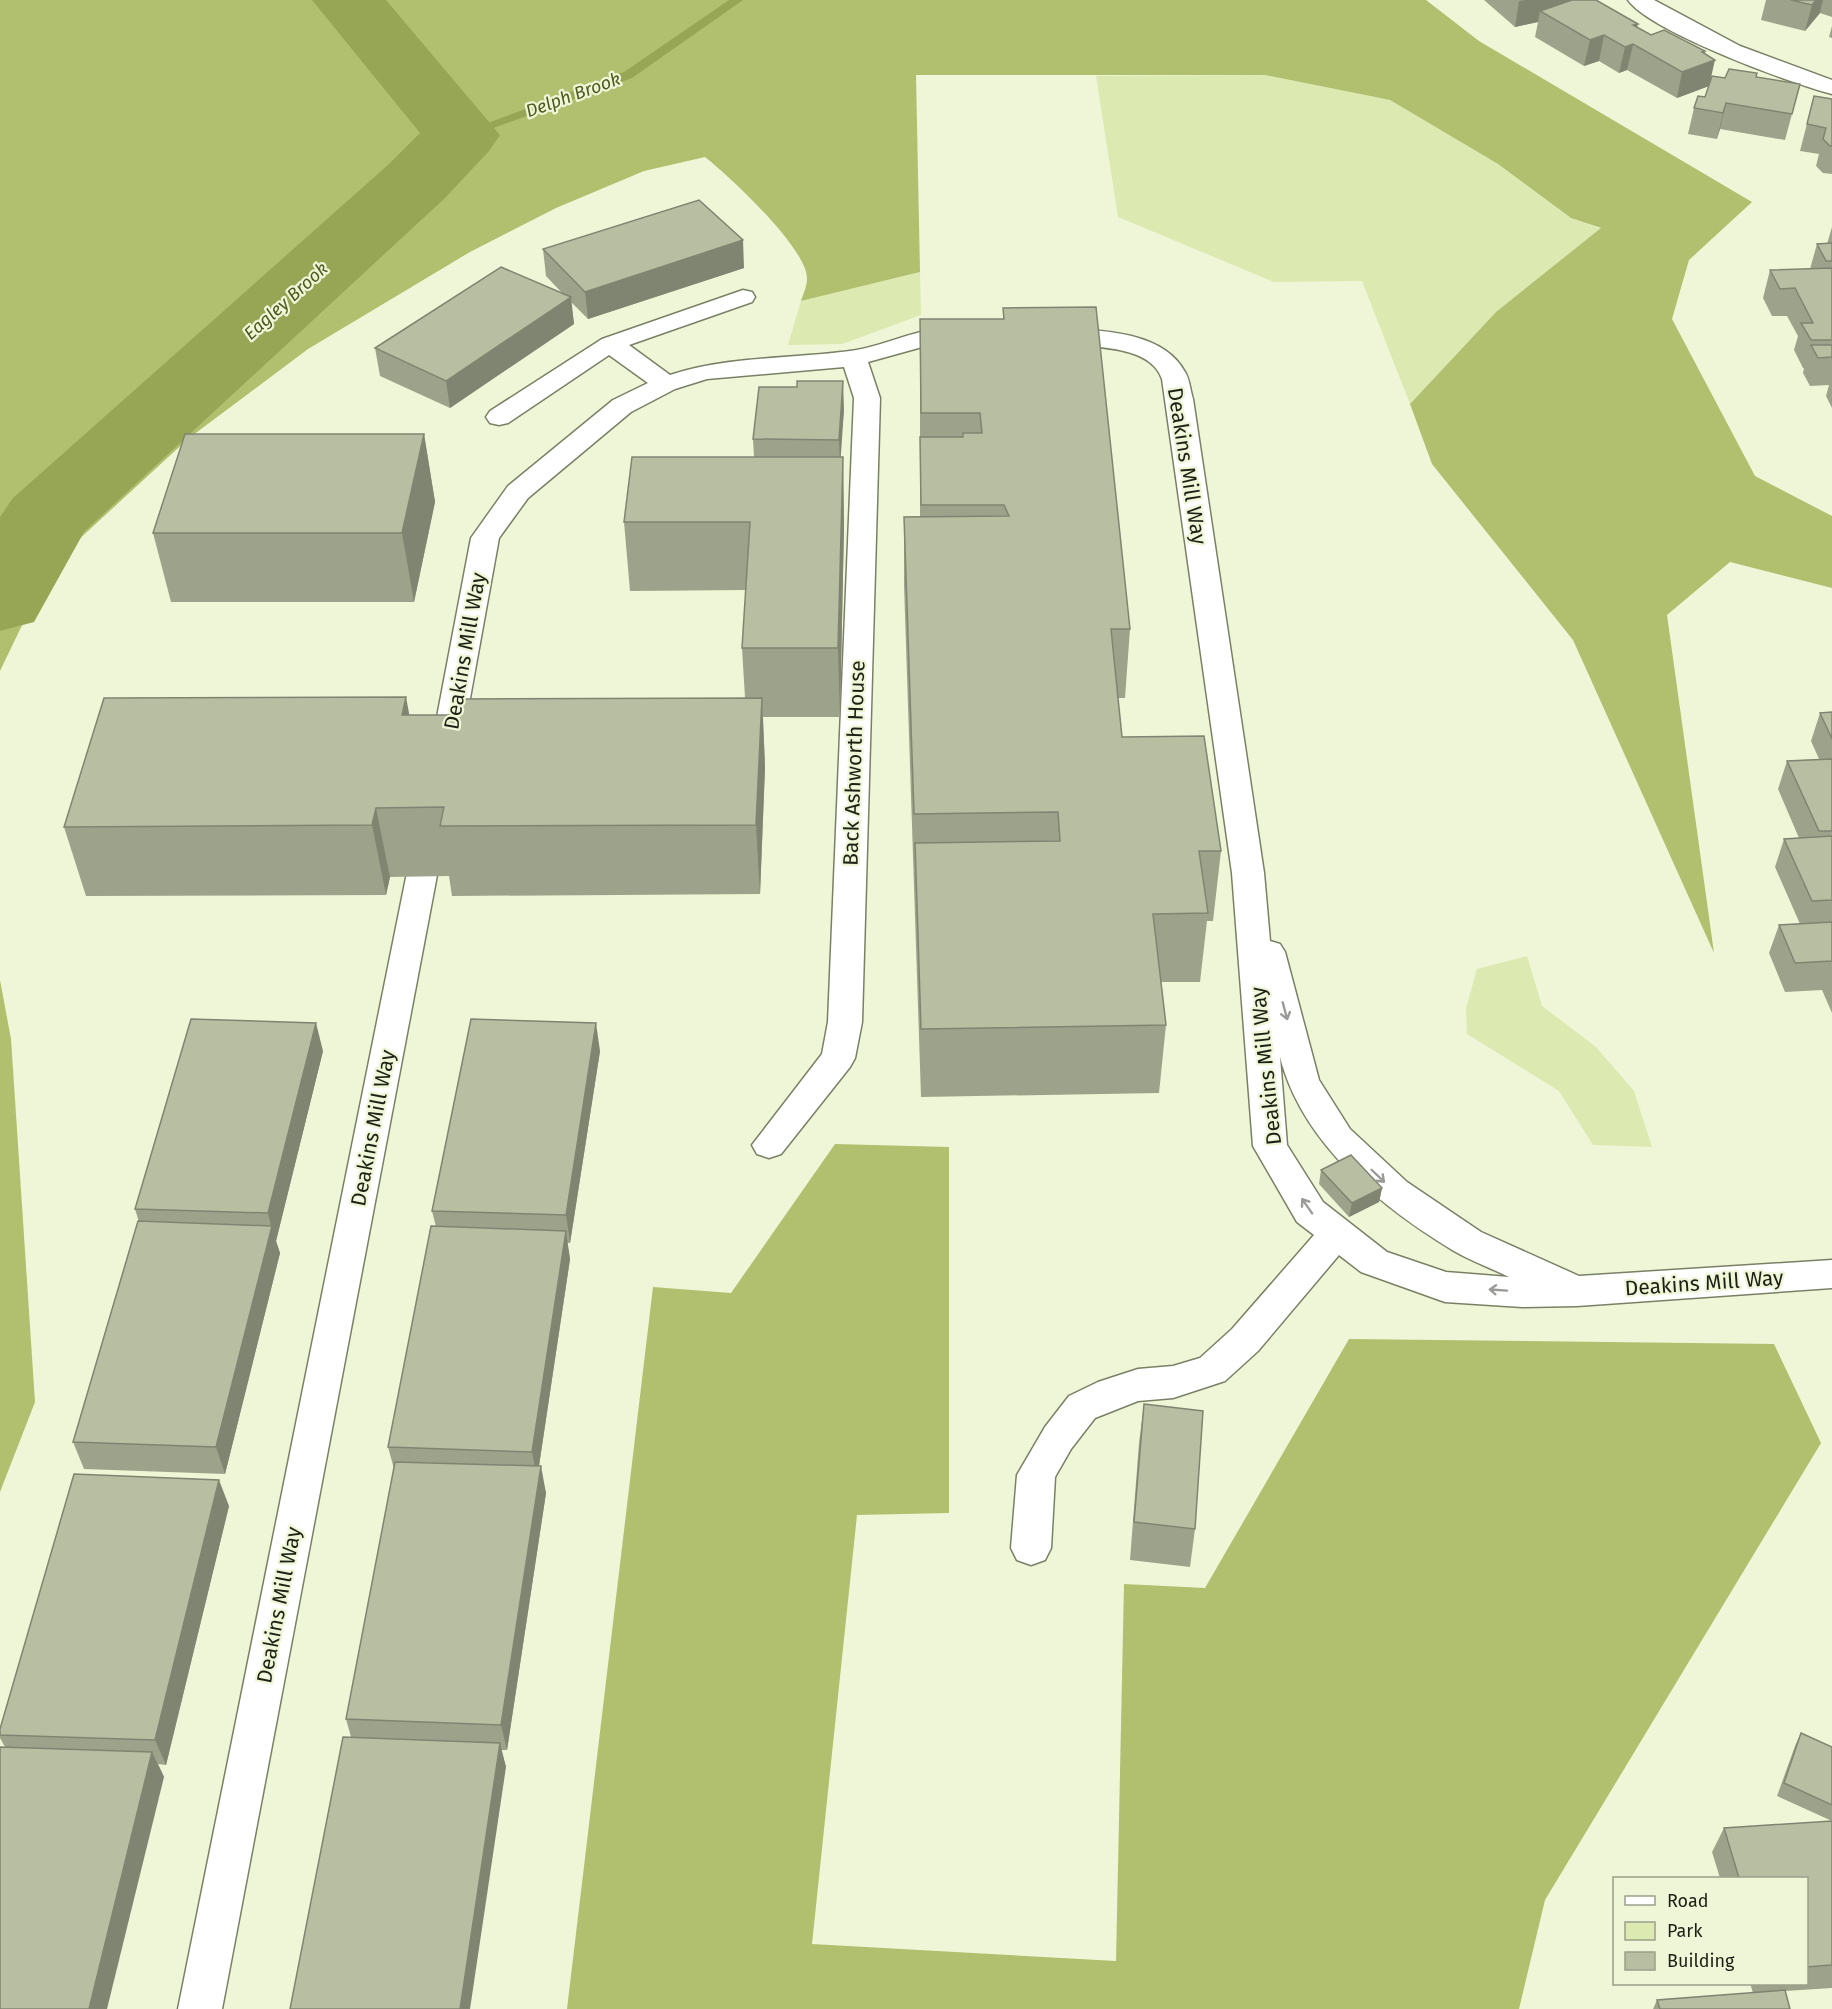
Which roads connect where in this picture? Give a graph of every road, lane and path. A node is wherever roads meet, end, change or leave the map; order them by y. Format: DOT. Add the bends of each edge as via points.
graph roads {
  1 [pos="1639,0"];
  2 [pos="1832,87"];
  3 [pos="743,297"];
  4 [pos="990,335"];
  5 [pos="1026,336"];
  6 [pos="611,344"];
  7 [pos="854,358"];
  8 [pos="666,384"];
  9 [pos="499,417"];
  10 [pos="1248,873"];
  11 [pos="769,1145"];
  12 [pos="1337,1233"];
  13 [pos="1832,1274"];
  14 [pos="1577,1291"];
  15 [pos="1031,1548"];
  16 [pos="200,2009"];
  1 -- 2 [label="street" via="1668,19 1732,50"];
  3 -- 6 [label="street"];
  4 -- 7 [label="street, Deakins Mill Way" via="932,337"];
  5 -- 10 [label="street, Deakins Mill Way" via="1109,338 1144,351 1171,369 1180,399"];
  6 -- 8 [label="street"];
  6 -- 9 [label="street"];
  7 -- 8 [label="street, Deakins Mill Way" via="704,372"];
  7 -- 11 [label="street, Back Ashworth House" via="867,398 845,1022 838,1058"];
  8 -- 16 [label="street, Deakins Mill Way" via="622,406 566,450 518,492 485,538"];
  12 -- 10 [label="street, Deakins Mill Way, one-way" via="1310,1212 1270,1146"];
  10 -- 14 [label="street, Deakins Mill Way, one-way" via="1303,1082 1338,1138 1395,1192 1468,1242"];
  14 -- 12 [label="street, Deakins Mill Way, one-way" via="1445,1287 1374,1262"];
  12 -- 15 [label="street" via="1245,1340 1212,1370 1173,1382 1138,1385 1082,1407 1036,1475"];
  13 -- 14 [label="street, Deakins Mill Way"];
}
